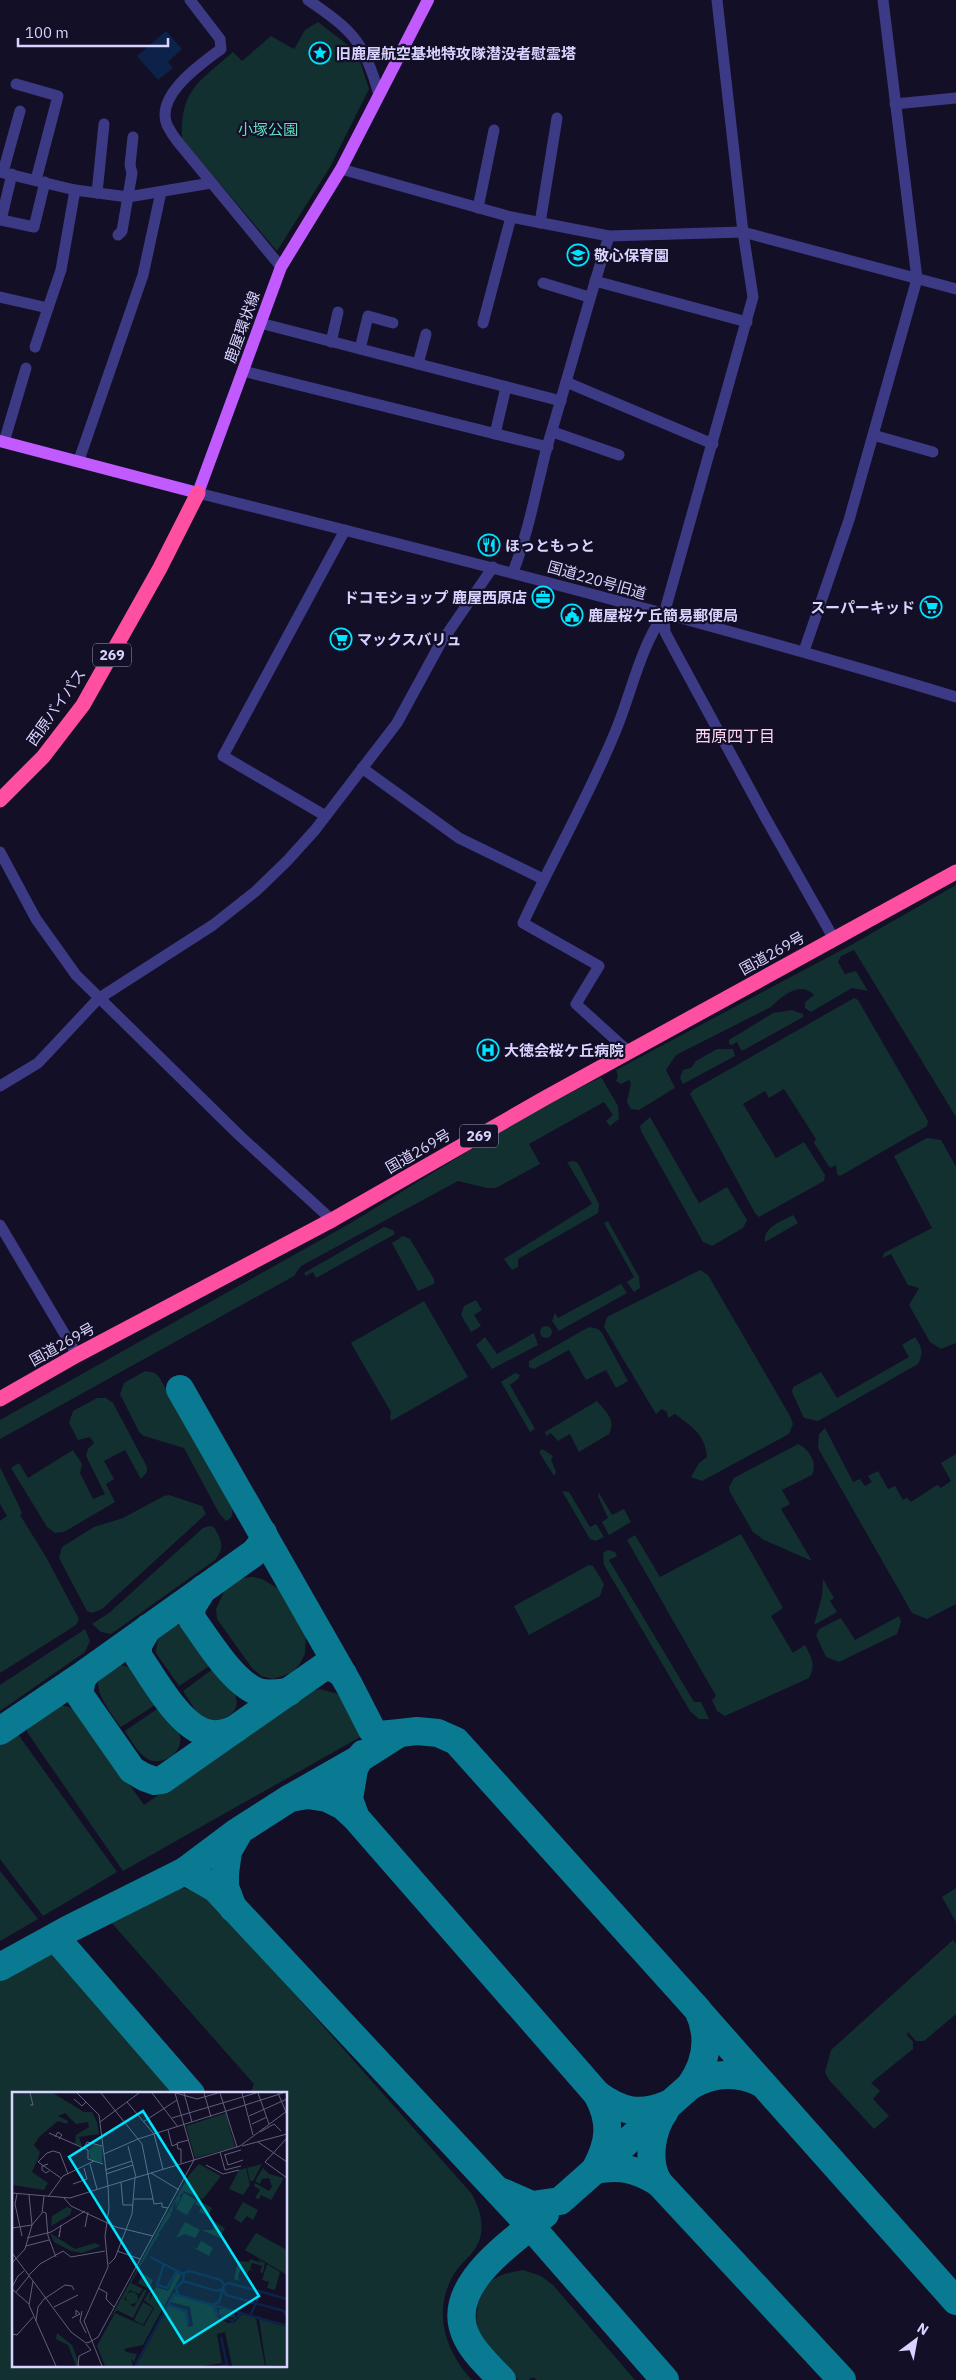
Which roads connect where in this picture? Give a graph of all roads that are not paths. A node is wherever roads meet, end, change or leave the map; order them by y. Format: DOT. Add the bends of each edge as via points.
graph roads {
  1 [pos="308,0"];
  2 [pos="428,0"];
  3 [pos="717,0"];
  4 [pos="882,0"];
  5 [pos="197,2"];
  6 [pos="16,84"];
  7 [pos="379,95"];
  8 [pos="956,98"];
  9 [pos="895,104"];
  10 [pos="20,111"];
  11 [pos="557,118"];
  12 [pos="104,124"];
  13 [pos="494,130"];
  14 [pos="134,137"];
  15 [pos="341,169"];
  16 [pos="5,173"];
  17 [pos="41,181"];
  18 [pos="211,184"];
  19 [pos="75,190"];
  20 [pos="161,192"];
  21 [pos="97,193"];
  22 [pos="128,197"];
  23 [pos="478,208"];
  24 [pos="511,218"];
  25 [pos="0,222"];
  26 [pos="540,223"];
  27 [pos="743,232"];
  28 [pos="118,235"];
  29 [pos="609,236"];
  30 [pos="281,267"];
  31 [pos="917,279"];
  32 [pos="595,282"];
  33 [pos="543,283"];
  34 [pos="956,289"];
  35 [pos="0,297"];
  36 [pos="589,297"];
  37 [pos="48,308"];
  38 [pos="338,312"];
  39 [pos="747,322"];
  40 [pos="260,323"];
  41 [pos="393,323"];
  42 [pos="483,323"];
  43 [pos="426,334"];
  44 [pos="331,342"];
  45 [pos="35,347"];
  46 [pos="360,349"];
  47 [pos="418,364"];
  48 [pos="26,368"];
  49 [pos="243,371"];
  50 [pos="566,382"];
  51 [pos="506,387"];
  52 [pos="561,401"];
  53 [pos="553,432"];
  54 [pos="495,434"];
  55 [pos="873,435"];
  56 [pos="2,442"];
  57 [pos="713,444"];
  58 [pos="548,447"];
  59 [pos="933,452"];
  60 [pos="619,455"];
  61 [pos="79,460"];
  62 [pos="198,493"];
  63 [pos="345,530"];
  64 [pos="493,567"];
  65 [pos="513,572"];
  66 [pos="664,614"];
  67 [pos="804,652"];
  68 [pos="956,697"];
  69 [pos="362,768"];
  70 [pos="0,800"];
  71 [pos="324,815"];
  72 [pos="0,852"];
  73 [pos="956,872"];
  74 [pos="544,879"];
  75 [pos="834,939"];
  76 [pos="98,999"];
  77 [pos="628,1052"];
  78 [pos="0,1086"];
  79 [pos="332,1220"];
  80 [pos="0,1225"];
  81 [pos="77,1355"];
  82 [pos="0,1399"];
  1 -- 7 [label="street" via="341,22 356,38 372,69"];
  2 -- 7 [label="main road, 鹿屋環状線"];
  3 -- 27 [label="street"];
  4 -- 9 [label="street"];
  5 -- 18 [label="street" via="220,40 220,49 186,76 174,91 166,107 166,124"];
  6 -- 17 [label="street" via="58,96"];
  7 -- 15 [label="main road, 鹿屋環状線"];
  8 -- 9 [label="street"];
  9 -- 31 [label="street"];
  10 -- 16 [label="street"];
  11 -- 26 [label="street"];
  12 -- 21 [label="street"];
  13 -- 23 [label="street"];
  14 -- 22 [label="street"];
  15 -- 23 [label="street"];
  15 -- 30 [label="main road, 鹿屋環状線"];
  16 -- 17 [label="street"];
  16 -- 25 [label="street"];
  17 -- 19 [label="street"];
  17 -- 25 [label="street" via="39,229"];
  18 -- 20 [label="street"];
  18 -- 30 [label="street"];
  19 -- 21 [label="street"];
  19 -- 37 [label="street" via="61,270"];
  20 -- 22 [label="street"];
  20 -- 61 [label="street" via="143,275"];
  21 -- 22 [label="street"];
  22 -- 28 [label="street" via="122,231"];
  23 -- 24 [label="street"];
  24 -- 26 [label="street"];
  24 -- 42 [label="street"];
  26 -- 29 [label="street"];
  27 -- 29 [label="street"];
  27 -- 31 [label="street"];
  27 -- 39 [label="street" via="753,297"];
  29 -- 32 [label="street"];
  30 -- 40 [label="main road, 鹿屋環状線"];
  31 -- 34 [label="street"];
  31 -- 55 [label="street"];
  32 -- 36 [label="street"];
  32 -- 39 [label="street"];
  33 -- 36 [label="street"];
  35 -- 37 [label="street"];
  36 -- 50 [label="street"];
  37 -- 45 [label="street"];
  38 -- 44 [label="street"];
  39 -- 57 [label="street"];
  40 -- 44 [label="street"];
  40 -- 49 [label="main road, 鹿屋環状線"];
  41 -- 46 [label="street" via="368,316"];
  43 -- 47 [label="street"];
  44 -- 46 [label="street"];
  46 -- 47 [label="street"];
  47 -- 51 [label="street"];
  48 -- 56 [label="street"];
  49 -- 54 [label="street"];
  49 -- 62 [label="main road, 鹿屋環状線"];
  50 -- 52 [label="street"];
  50 -- 57 [label="street"];
  51 -- 52 [label="street"];
  51 -- 54 [label="street"];
  52 -- 53 [label="street"];
  53 -- 58 [label="street"];
  53 -- 60 [label="street"];
  54 -- 58 [label="street"];
  55 -- 59 [label="street"];
  55 -- 67 [label="street" via="849,520"];
  56 -- 61 [label="main road"];
  57 -- 66 [label="street"];
  58 -- 65 [label="street" via="523,546"];
  61 -- 62 [label="main road"];
  62 -- 63 [label="street, 国道220号旧道"];
  62 -- 70 [label="highway, 西原バイパス / 269" via="83,705 43,756"];
  63 -- 64 [label="street, 国道220号旧道"];
  63 -- 71 [label="street" via="223,756"];
  64 -- 65 [label="street, 国道220号旧道"];
  64 -- 69 [label="street" via="440,644 397,723"];
  65 -- 66 [label="street, 国道220号旧道"];
  66 -- 67 [label="street, 国道220号旧道"];
  66 -- 74 [label="street" via="652,631 596,775"];
  66 -- 75 [label="street" via="665,632"];
  67 -- 68 [label="street, 国道220号旧道"];
  69 -- 71 [label="street"];
  69 -- 74 [label="street" via="459,838"];
  71 -- 76 [label="street" via="287,861 256,891 213,925"];
  72 -- 76 [label="street" via="36,919 76,975"];
  73 -- 75 [label="highway, 国道269号 / 269"];
  74 -- 77 [label="street" via="523,923 599,966 576,1004"];
  75 -- 77 [label="highway, 国道269号 / 269"];
  76 -- 78 [label="street" via="38,1063"];
  76 -- 79 [label="street"];
  77 -- 79 [label="highway, 国道269号 / 269"];
  79 -- 81 [label="highway, 国道269号 / 269"];
  80 -- 81 [label="street"];
  81 -- 82 [label="highway, 国道269号 / 269"];
}
